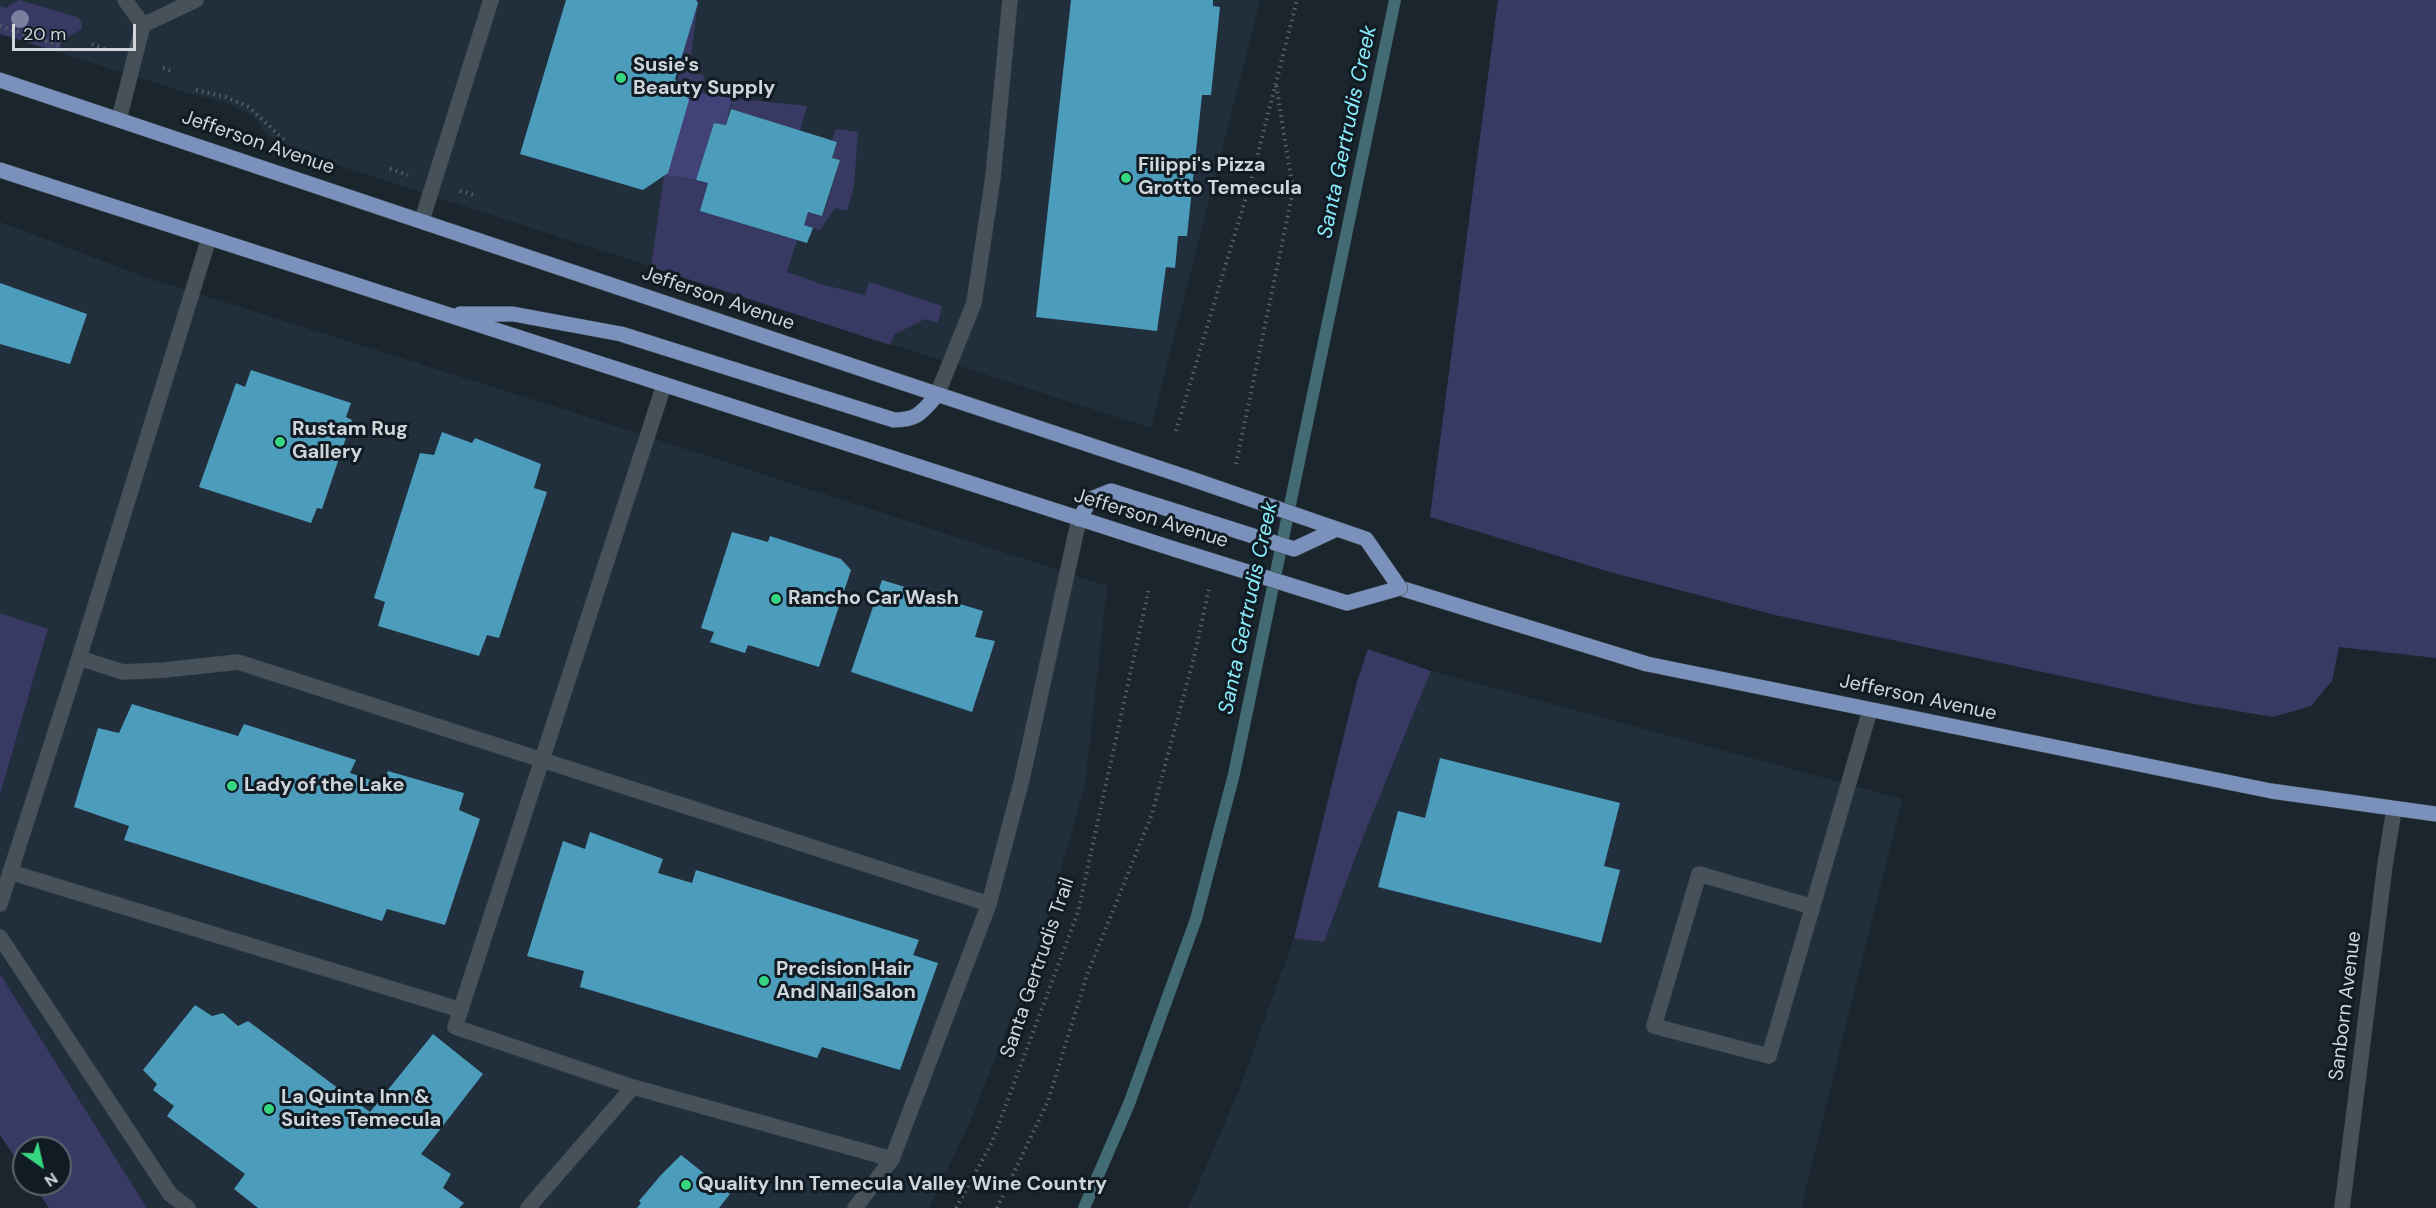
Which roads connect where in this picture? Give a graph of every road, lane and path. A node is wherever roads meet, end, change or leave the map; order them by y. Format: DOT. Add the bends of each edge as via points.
graph roads {
  1 [pos="125,0"];
  2 [pos="196,0"];
  3 [pos="491,0"];
  4 [pos="1010,0"];
  5 [pos="1297,0"];
  6 [pos="0,26"];
  7 [pos="142,26"];
  8 [pos="60,46"];
  9 [pos="0,80"];
  10 [pos="1276,84"];
  11 [pos="196,90"];
  12 [pos="119,119"];
  13 [pos="286,142"];
  14 [pos="0,170"];
  15 [pos="422,220"];
  16 [pos="209,238"];
  17 [pos="445,314"];
  18 [pos="664,385"];
  19 [pos="937,395"];
  20 [pos="1176,431"];
  21 [pos="1236,465"];
  22 [pos="1079,519"];
  23 [pos="1337,529"];
  24 [pos="1211,578"];
  25 [pos="1149,588"];
  26 [pos="1400,588"];
  27 [pos="79,658"];
  28 [pos="1870,710"];
  29 [pos="543,760"];
  30 [pos="2394,810"];
  31 [pos="2436,814"];
  32 [pos="10,872"];
  33 [pos="0,904"];
  34 [pos="989,904"];
  35 [pos="1813,907"];
  36 [pos="0,937"];
  37 [pos="461,1010"];
  38 [pos="633,1087"];
  39 [pos="892,1159"];
  40 [pos="188,1208"];
  41 [pos="528,1208"];
  42 [pos="855,1208"];
  43 [pos="956,1208"];
  44 [pos="997,1208"];
  45 [pos="2342,1208"];
  1 -- 7 [label="street"];
  2 -- 7 [label="street"];
  3 -- 15 [label="street"];
  4 -- 19 [label="street" via="993,177 974,303"];
  5 -- 10 [label="path"];
  6 -- 8 [label="path"];
  7 -- 12 [label="street"];
  9 -- 12 [label="main road, Jefferson Avenue"];
  10 -- 20 [label="path"];
  10 -- 21 [label="path" via="1293,190"];
  11 -- 13 [label="path" via="249,107"];
  12 -- 15 [label="main road, Jefferson Avenue"];
  14 -- 16 [label="main road, Jefferson Avenue"];
  15 -- 19 [label="main road, Jefferson Avenue"];
  16 -- 17 [label="main road, Jefferson Avenue"];
  16 -- 27 [label="street"];
  17 -- 18 [label="main road, Jefferson Avenue"];
  17 -- 19 [label="main road" via="513,314 621,334 894,420 920,415"];
  18 -- 22 [label="main road, Jefferson Avenue"];
  18 -- 29 [label="street"];
  19 -- 23 [label="main road, Jefferson Avenue, bridge"];
  22 -- 23 [label="main road, bridge" via="1090,499 1111,490 1294,549"];
  22 -- 26 [label="main road, Jefferson Avenue, bridge" via="1347,603"];
  22 -- 34 [label="street" via="1022,779"];
  23 -- 26 [label="main road, Jefferson Avenue, bridge" via="1366,538"];
  24 -- 44 [label="path" via="1152,814 1087,975 1048,1101"];
  25 -- 43 [label="path, Santa Gertrudis Trail" via="1078,912 992,1142"];
  26 -- 28 [label="main road, Jefferson Avenue" via="1647,664"];
  27 -- 29 [label="street" via="123,672 237,662"];
  27 -- 32 [label="street"];
  28 -- 30 [label="main road, Jefferson Avenue" via="2271,792"];
  28 -- 35 [label="street"];
  29 -- 34 [label="street"];
  29 -- 37 [label="street"];
  30 -- 31 [label="main road, Jefferson Avenue"];
  30 -- 45 [label="street, Sanborn Avenue"];
  32 -- 33 [label="street"];
  32 -- 37 [label="street"];
  34 -- 39 [label="street"];
  35 -- 35 [label="street" via="1769,1056 1654,1026 1699,874"];
  36 -- 40 [label="street" via="170,1194"];
  37 -- 38 [label="street" via="455,1027"];
  38 -- 39 [label="street"];
  38 -- 41 [label="street"];
  39 -- 42 [label="street"];
}
